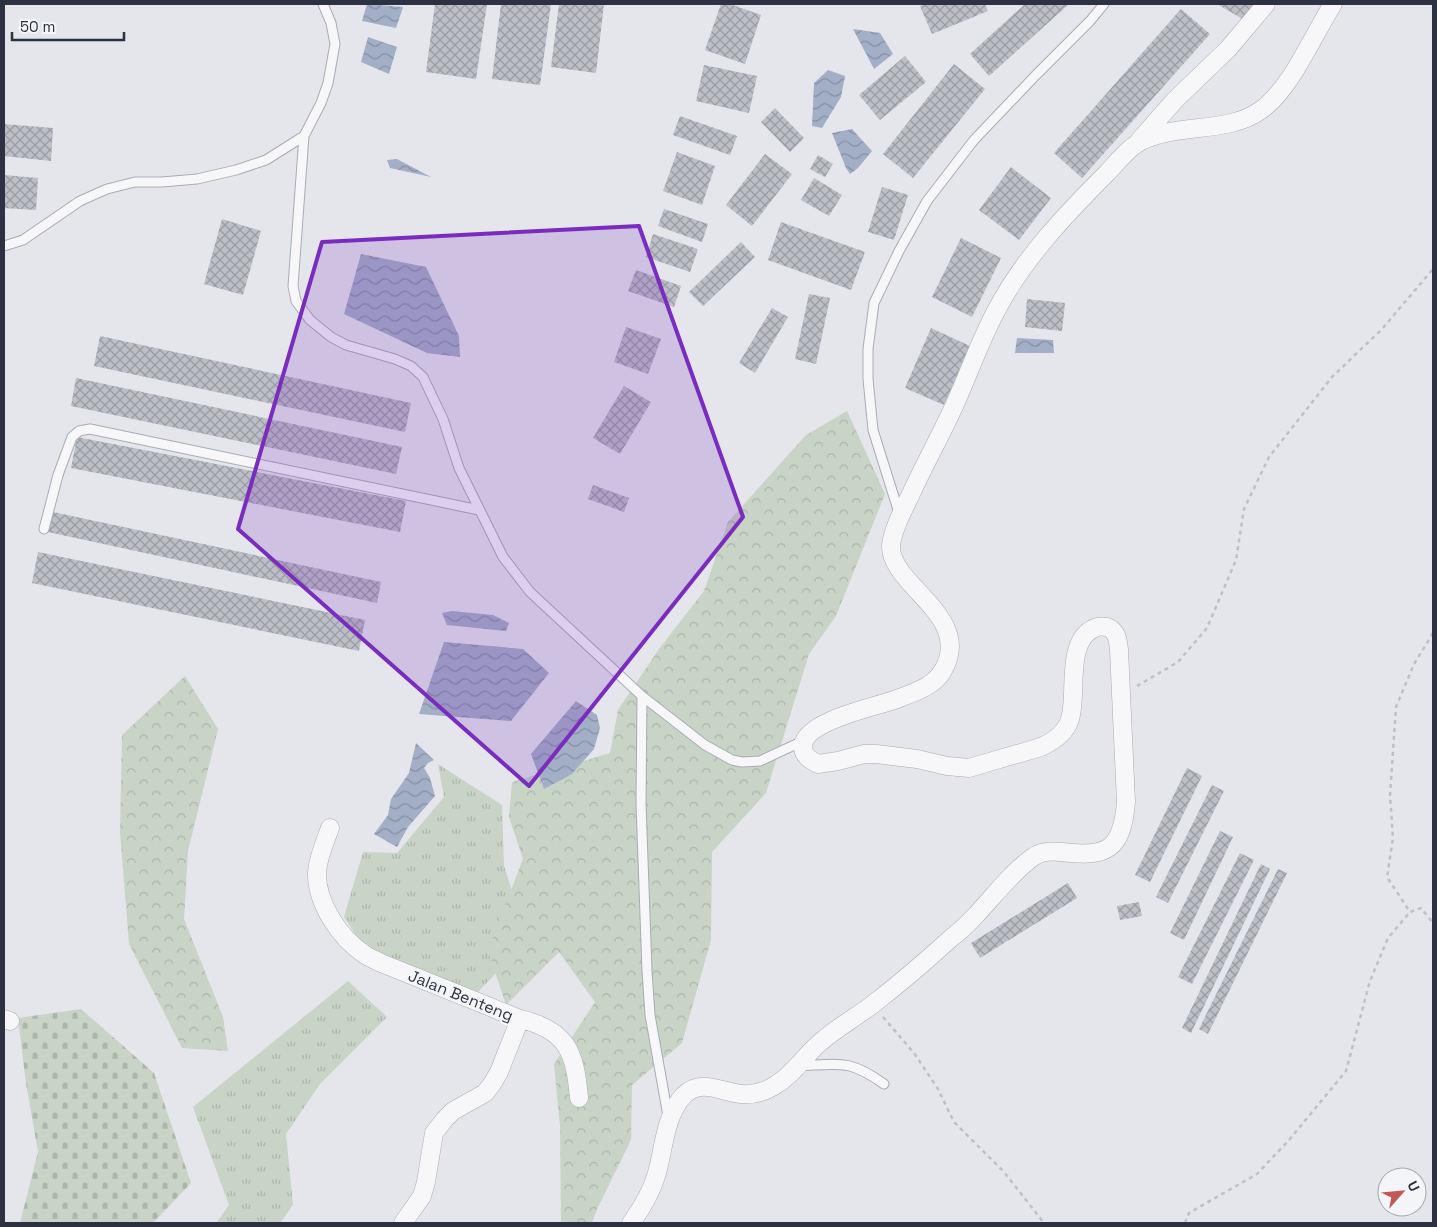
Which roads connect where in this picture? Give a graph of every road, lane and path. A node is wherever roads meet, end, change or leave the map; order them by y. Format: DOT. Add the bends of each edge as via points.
graph roads {
  1 [pos="323,4"];
  2 [pos="1104,4"];
  3 [pos="1266,4"];
  4 [pos="1333,4"];
  5 [pos="304,136"];
  6 [pos="1137,143"];
  7 [pos="4,246"];
  8 [pos="1433,269"];
  9 [pos="480,510"];
  10 [pos="900,516"];
  11 [pos="44,528"];
  12 [pos="1433,633"];
  13 [pos="1133,692"];
  14 [pos="642,696"];
  15 [pos="803,741"];
  16 [pos="330,828"];
  17 [pos="1410,912"];
  18 [pos="1433,922"];
  19 [pos="872,1005"];
  20 [pos="520,1019"];
  21 [pos="799,1066"];
  22 [pos="884,1084"];
  23 [pos="579,1098"];
  24 [pos="669,1123"];
  25 [pos="403,1223"];
  26 [pos="632,1223"];
  27 [pos="1044,1223"];
  28 [pos="1185,1223"];
  1 -- 5 [label="lane" via="335,44 328,84"];
  2 -- 10 [label="lane" via="974,140 927,201 874,303 868,349 873,430"];
  3 -- 6 [label="street" via="1228,49"];
  4 -- 6 [label="street" via="1284,87 1259,112 1237,121 1156,135"];
  5 -- 7 [label="lane" via="266,160 236,170 197,179 135,182 107,189 80,201 23,240"];
  5 -- 9 [label="lane" via="293,286 296,300 310,320 332,337 346,345 411,366 423,377 443,419 459,468"];
  6 -- 10 [label="street" via="1036,250 1016,276 996,311 955,405"];
  8 -- 13 [label="path" via="1382,329 1332,378 1269,457 1244,509 1236,560 1207,628 1178,662 1137,684"];
  9 -- 11 [label="lane" via="90,429 79,431 72,437"];
  9 -- 14 [label="lane" via="504,557 530,592"];
  10 -- 15 [label="street" via="892,544 893,555 943,624 949,639 945,666 938,677 924,687 894,701 834,719"];
  12 -- 17 [label="path" via="1414,664 1396,707 1390,795 1393,838 1387,877"];
  14 -- 15 [label="lane" via="705,746 732,760 760,760"];
  14 -- 24 [label="lane" via="640,804 647,971 650,1015"];
  15 -- 19 [label="street" via="805,755 818,764 876,754 969,768 1041,747 1058,737 1070,719 1073,672 1082,639 1101,626 1107,626 1118,638 1126,802 1123,825 1112,845 1085,855 1052,851 1036,854 974,918"];
  16 -- 20 [label="street, Jalan Benteng" via="317,873 320,897 350,943 381,963"];
  17 -- 18 [label="path" via="1421,908"];
  17 -- 28 [label="path" via="1388,938 1370,981 1346,1071 1257,1174 1189,1213"];
  19 -- 21 [label="street" via="821,1040"];
  19 -- 27 [label="path" via="914,1053 938,1089 954,1122 1004,1172"];
  20 -- 23 [label="street" via="551,1030 562,1039 577,1072"];
  20 -- 25 [label="street, Jalan Benteng" via="492,1084 484,1093 453,1111 434,1133 422,1196"];
  21 -- 22 [label="lane" via="853,1065"];
  21 -- 24 [label="street" via="786,1078 750,1094 710,1086 697,1087 676,1106"];
  24 -- 26 [label="street" via="650,1192"];
}
